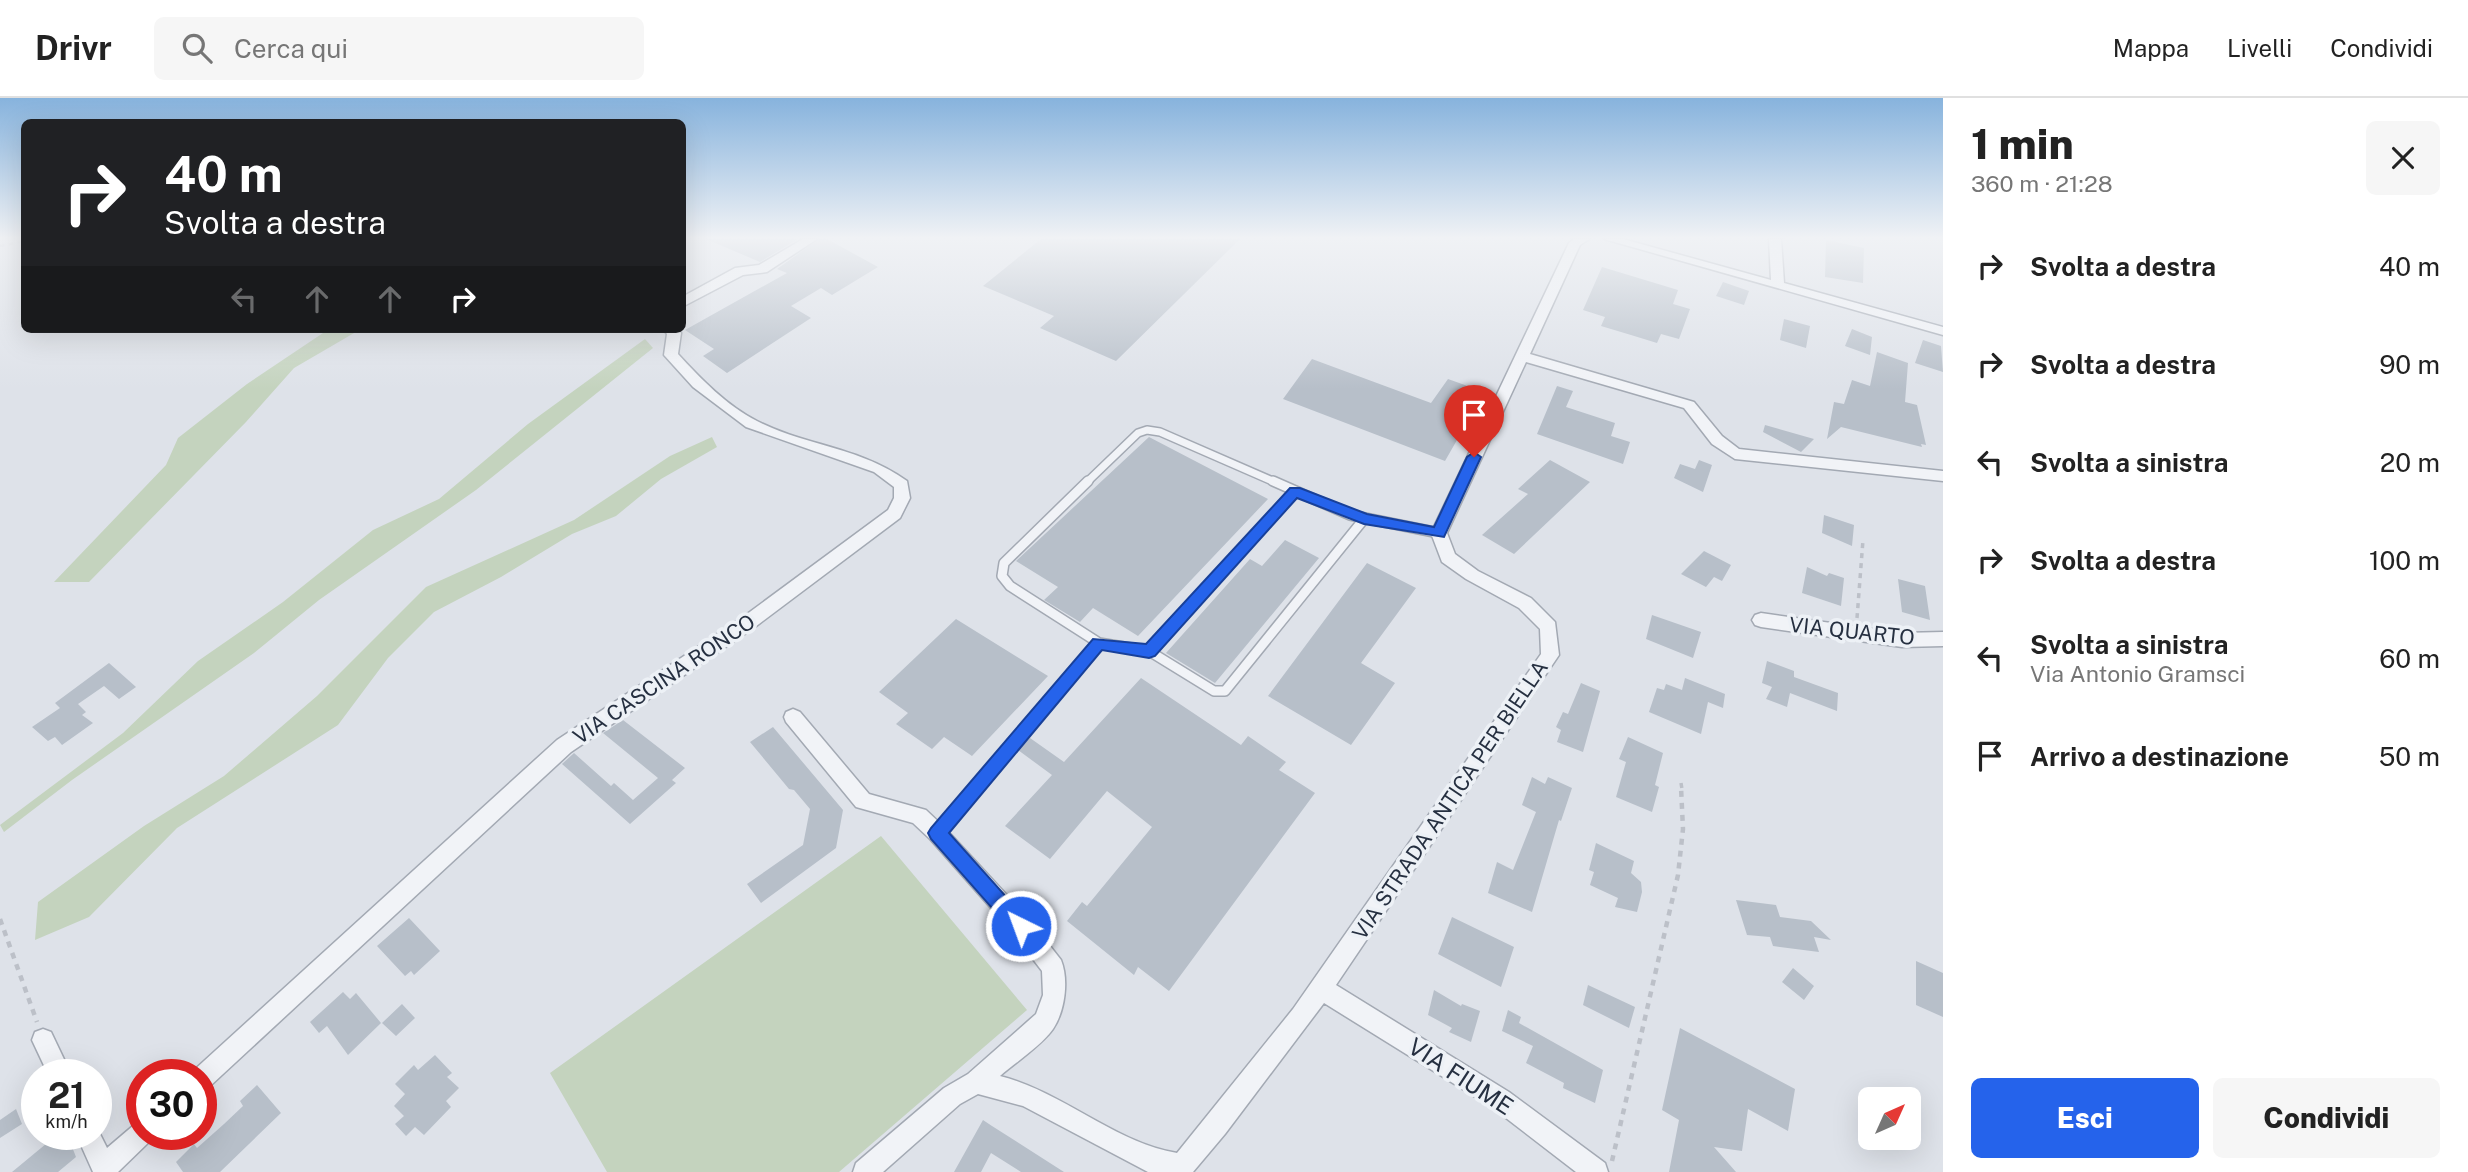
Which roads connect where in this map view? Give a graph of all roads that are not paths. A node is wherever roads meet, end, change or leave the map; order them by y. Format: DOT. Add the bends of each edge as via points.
graph roads {
  1 [pos="707,289"];
  2 [pos="1553,289"];
  3 [pos="1793,289"];
  4 [pos="686,301"];
  5 [pos="1943,331"];
  6 [pos="674,333"];
  7 [pos="1522,356"];
  8 [pos="1943,476"];
  9 [pos="1295,491"];
  10 [pos="1364,519"];
  11 [pos="1439,533"];
  12 [pos="1761,621"];
  13 [pos="1943,639"];
  14 [pos="1099,643"];
  15 [pos="1149,651"];
  16 [pos="793,717"];
  17 [pos="937,833"];
  18 [pos="1321,988"];
  19 [pos="43,1040"];
  20 [pos="52,1059"];
  21 [pos="217,1064"];
  22 [pos="976,1082"];
  23 [pos="126,1149"];
  24 [pos="96,1150"];
  25 [pos="105,1169"];
  26 [pos="865,1172"];
  27 [pos="1595,1172"];
  1 -- 4 [label="street"];
  2 -- 7 [label="street"];
  3 -- 5 [label="street"];
  6 -- 21 [label="street, VIA CASCINA RONCO" via="671,355 698,384 751,424 890,475 902,485 894,514 749,622 564,747"];
  7 -- 8 [label="street" via="1689,405 1717,440 1735,454"];
  7 -- 11 [label="street"];
  9 -- 10 [label="lane"];
  9 -- 14 [label="lane" via="1160,432 1147,429 1138,433 1004,563 1002,576 1010,586"];
  9 -- 15 [label="lane"];
  10 -- 11 [label="lane"];
  10 -- 15 [label="lane" via="1225,691 1214,691"];
  11 -- 18 [label="street, VIA STRADA ANTICA PER BIELLA" via="1448,558 1525,603 1549,627 1550,654"];
  12 -- 13 [label="street, VIA QUARTO" via="1902,640"];
  14 -- 15 [label="lane"];
  14 -- 17 [label="lane"];
  16 -- 17 [label="street" via="863,801 919,816"];
  17 -- 22 [label="street" via="1053,968 1054,995 1045,1021"];
  18 -- 22 [label="street, VIA STRADA ANTICA PER BIELLA" via="1182,1166 1151,1161 1027,1095"];
  18 -- 27 [label="street, VIA FIUME" via="1501,1100"];
  19 -- 20 [label="street"];
  22 -- 26 [label="street" via="952,1096"];
  23 -- 25 [label="street"];
  24 -- 25 [label="street"];
}
